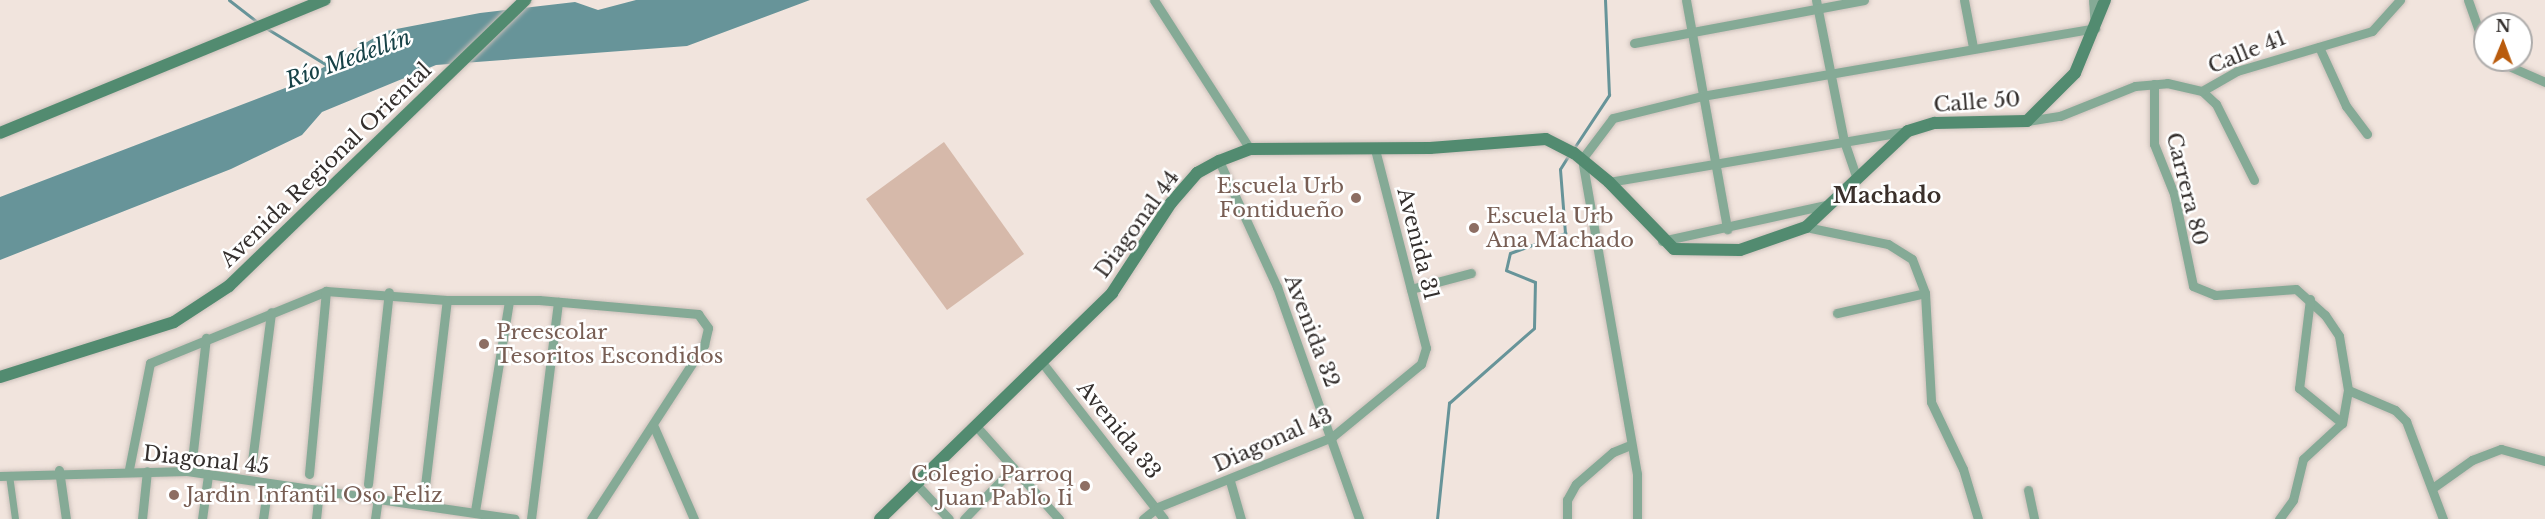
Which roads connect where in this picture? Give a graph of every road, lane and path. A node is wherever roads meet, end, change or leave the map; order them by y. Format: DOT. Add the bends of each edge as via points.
graph roads {
  1 [pos="325,0"];
  2 [pos="525,0"];
  3 [pos="1154,0"];
  4 [pos="1686,0"];
  5 [pos="1864,0"];
  6 [pos="1964,0"];
  7 [pos="2093,0"];
  8 [pos="2105,0"];
  9 [pos="2400,0"];
  10 [pos="1817,4"];
  11 [pos="2095,28"];
  12 [pos="1692,33"];
  13 [pos="1634,43"];
  14 [pos="2319,46"];
  15 [pos="1973,47"];
  16 [pos="1832,72"];
  17 [pos="2522,72"];
  18 [pos="2545,82"];
  19 [pos="2154,84"];
  20 [pos="2202,91"];
  21 [pos="1702,96"];
  22 [pos="2027,121"];
  23 [pos="1908,131"];
  24 [pos="0,133"];
  25 [pos="2367,134"];
  26 [pos="1546,140"];
  27 [pos="1844,141"];
  28 [pos="1250,149"];
  29 [pos="1375,149"];
  30 [pos="1578,156"];
  31 [pos="1219,160"];
  32 [pos="1714,164"];
  33 [pos="1857,179"];
  34 [pos="2254,180"];
  35 [pos="1609,182"];
  36 [pos="1826,205"];
  37 [pos="1806,227"];
  38 [pos="1727,229"];
  39 [pos="1662,241"];
  40 [pos="1471,273"];
  41 [pos="1411,289"];
  42 [pos="326,291"];
  43 [pos="389,292"];
  44 [pos="1925,293"];
  45 [pos="2310,299"];
  46 [pos="447,300"];
  47 [pos="509,302"];
  48 [pos="558,302"];
  49 [pos="271,312"];
  50 [pos="1837,313"];
  51 [pos="206,338"];
  52 [pos="1426,348"];
  53 [pos="1044,365"];
  54 [pos="0,377"];
  55 [pos="2348,390"];
  56 [pos="2342,423"];
  57 [pos="975,426"];
  58 [pos="654,427"];
  59 [pos="1332,437"];
  60 [pos="1630,445"];
  61 [pos="192,460"];
  62 [pos="2545,461"];
  63 [pos="1013,468"];
  64 [pos="251,469"];
  65 [pos="59,470"];
  66 [pos="129,470"];
  67 [pos="147,471"];
  68 [pos="309,474"];
  69 [pos="4,475"];
  70 [pos="208,475"];
  71 [pos="1230,480"];
  72 [pos="268,484"];
  73 [pos="368,484"];
  74 [pos="918,486"];
  75 [pos="2434,487"];
  76 [pos="320,490"];
  77 [pos="2028,490"];
  78 [pos="378,498"];
  79 [pos="423,503"];
  80 [pos="1158,507"];
  81 [pos="475,511"];
  82 [pos="15,519"];
  83 [pos="66,519"];
  84 [pos="142,519"];
  85 [pos="202,519"];
  86 [pos="263,519"];
  87 [pos="316,519"];
  88 [pos="375,519"];
  89 [pos="514,519"];
  90 [pos="531,519"];
  91 [pos="591,519"];
  92 [pos="694,519"];
  93 [pos="880,519"];
  94 [pos="949,519"];
  95 [pos="964,519"];
  96 [pos="1059,519"];
  97 [pos="1143,519"];
  98 [pos="1164,519"];
  99 [pos="1241,519"];
  100 [pos="1359,519"];
  101 [pos="1567,519"];
  102 [pos="1638,519"];
  103 [pos="1978,519"];
  104 [pos="2034,519"];
  105 [pos="2279,519"];
  106 [pos="2443,519"];
  1 -- 24 [label="main road"];
  2 -- 54 [label="main road, Avenida Regional Oriental" via="297,226 229,286 174,322"];
  3 -- 28 [label="street"];
  4 -- 12 [label="street"];
  5 -- 10 [label="street"];
  6 -- 15 [label="street"];
  7 -- 11 [label="street"];
  8 -- 11 [label="main road, Calle 50"];
  9 -- 14 [label="street, Calle 41" via="2372,31"];
  10 -- 12 [label="street"];
  10 -- 16 [label="street"];
  11 -- 15 [label="street"];
  11 -- 22 [label="main road, Calle 50" via="2074,73"];
  12 -- 13 [label="street"];
  12 -- 21 [label="street"];
  14 -- 20 [label="street, Calle 41" via="2237,71"];
  14 -- 25 [label="street" via="2346,106"];
  15 -- 16 [label="street"];
  16 -- 21 [label="street"];
  16 -- 27 [label="street"];
  17 -- 18 [label="street"];
  19 -- 20 [label="street, Calle 41"];
  19 -- 22 [label="street, Calle 41"];
  19 -- 45 [label="street, Carrera 80" via="2154,144 2174,194 2193,286 2215,295 2277,287 2295,289"];
  20 -- 34 [label="street" via="2216,104"];
  21 -- 30 [label="street" via="1625,112"];
  21 -- 32 [label="street"];
  22 -- 23 [label="main road, Calle 50" via="1935,123"];
  23 -- 27 [label="street"];
  23 -- 33 [label="main road, Calle 50"];
  26 -- 29 [label="main road, Diagonal 44"];
  26 -- 30 [label="main road, Calle 50"];
  27 -- 32 [label="street"];
  27 -- 33 [label="street"];
  28 -- 29 [label="main road, Diagonal 44"];
  28 -- 31 [label="main road, Diagonal 44"];
  29 -- 41 [label="street, Avenida 31"];
  30 -- 35 [label="main road, Calle 50"];
  30 -- 60 [label="street"];
  31 -- 53 [label="main road, Diagonal 44" via="1197,173 1171,203 1112,293"];
  31 -- 59 [label="street, Avenida 32" via="1277,286"];
  32 -- 35 [label="street"];
  32 -- 38 [label="street"];
  33 -- 36 [label="main road, Calle 50"];
  35 -- 39 [label="main road, Calle 50"];
  36 -- 37 [label="main road, Calle 50"];
  36 -- 38 [label="street"];
  37 -- 39 [label="main road, Calle 50" via="1778,241 1723,253 1674,249"];
  37 -- 44 [label="street" via="1901,248 1912,259"];
  38 -- 39 [label="street"];
  40 -- 41 [label="street"];
  41 -- 52 [label="street, Avenida 31"];
  42 -- 43 [label="street"];
  42 -- 49 [label="street"];
  42 -- 68 [label="street"];
  43 -- 46 [label="street"];
  43 -- 73 [label="street"];
  44 -- 50 [label="street"];
  44 -- 103 [label="street" via="1930,402 1963,469"];
  45 -- 55 [label="street" via="2339,336"];
  45 -- 56 [label="street" via="2299,388"];
  46 -- 47 [label="street"];
  46 -- 79 [label="street"];
  47 -- 48 [label="street"];
  47 -- 81 [label="street"];
  48 -- 58 [label="street" via="698,314 708,328 704,345"];
  48 -- 90 [label="street"];
  49 -- 51 [label="street"];
  49 -- 64 [label="street"];
  51 -- 61 [label="street"];
  51 -- 66 [label="street" via="156,358 146,369"];
  52 -- 59 [label="street, Diagonal 43" via="1412,374"];
  53 -- 57 [label="main road, Diagonal 44"];
  53 -- 80 [label="street, Avenida 33"];
  55 -- 56 [label="street"];
  55 -- 75 [label="street" via="2395,410 2406,421 2418,464"];
  56 -- 105 [label="street" via="2303,459 2288,510"];
  57 -- 63 [label="street"];
  57 -- 74 [label="main road, Diagonal 44"];
  58 -- 91 [label="street"];
  58 -- 92 [label="street"];
  59 -- 71 [label="street, Diagonal 43"];
  59 -- 100 [label="street, Avenida 32"];
  60 -- 101 [label="street" via="1612,452 1576,484 1567,500"];
  60 -- 102 [label="street" via="1640,494"];
  62 -- 75 [label="street" via="2501,449 2472,460"];
  63 -- 95 [label="street"];
  63 -- 96 [label="street"];
  65 -- 66 [label="street, Diagonal 45"];
  65 -- 69 [label="street, Diagonal 45"];
  65 -- 83 [label="street"];
  66 -- 67 [label="street, Diagonal 45"];
  67 -- 70 [label="street, Diagonal 45"];
  67 -- 84 [label="street"];
  69 -- 82 [label="street"];
  70 -- 72 [label="street, Diagonal 45"];
  70 -- 85 [label="street"];
  71 -- 80 [label="street, Diagonal 43"];
  71 -- 99 [label="street"];
  72 -- 76 [label="street, Diagonal 45"];
  72 -- 86 [label="street"];
  74 -- 93 [label="main road, Diagonal 44"];
  74 -- 94 [label="street"];
  75 -- 106 [label="street"];
  76 -- 78 [label="street, Diagonal 45"];
  76 -- 87 [label="street"];
  77 -- 104 [label="street"];
  78 -- 79 [label="street, Diagonal 45"];
  78 -- 88 [label="street"];
  79 -- 81 [label="street, Diagonal 45"];
  80 -- 97 [label="street, Diagonal 43"];
  80 -- 98 [label="street, Avenida 33"];
  81 -- 89 [label="street, Diagonal 45"];
}
